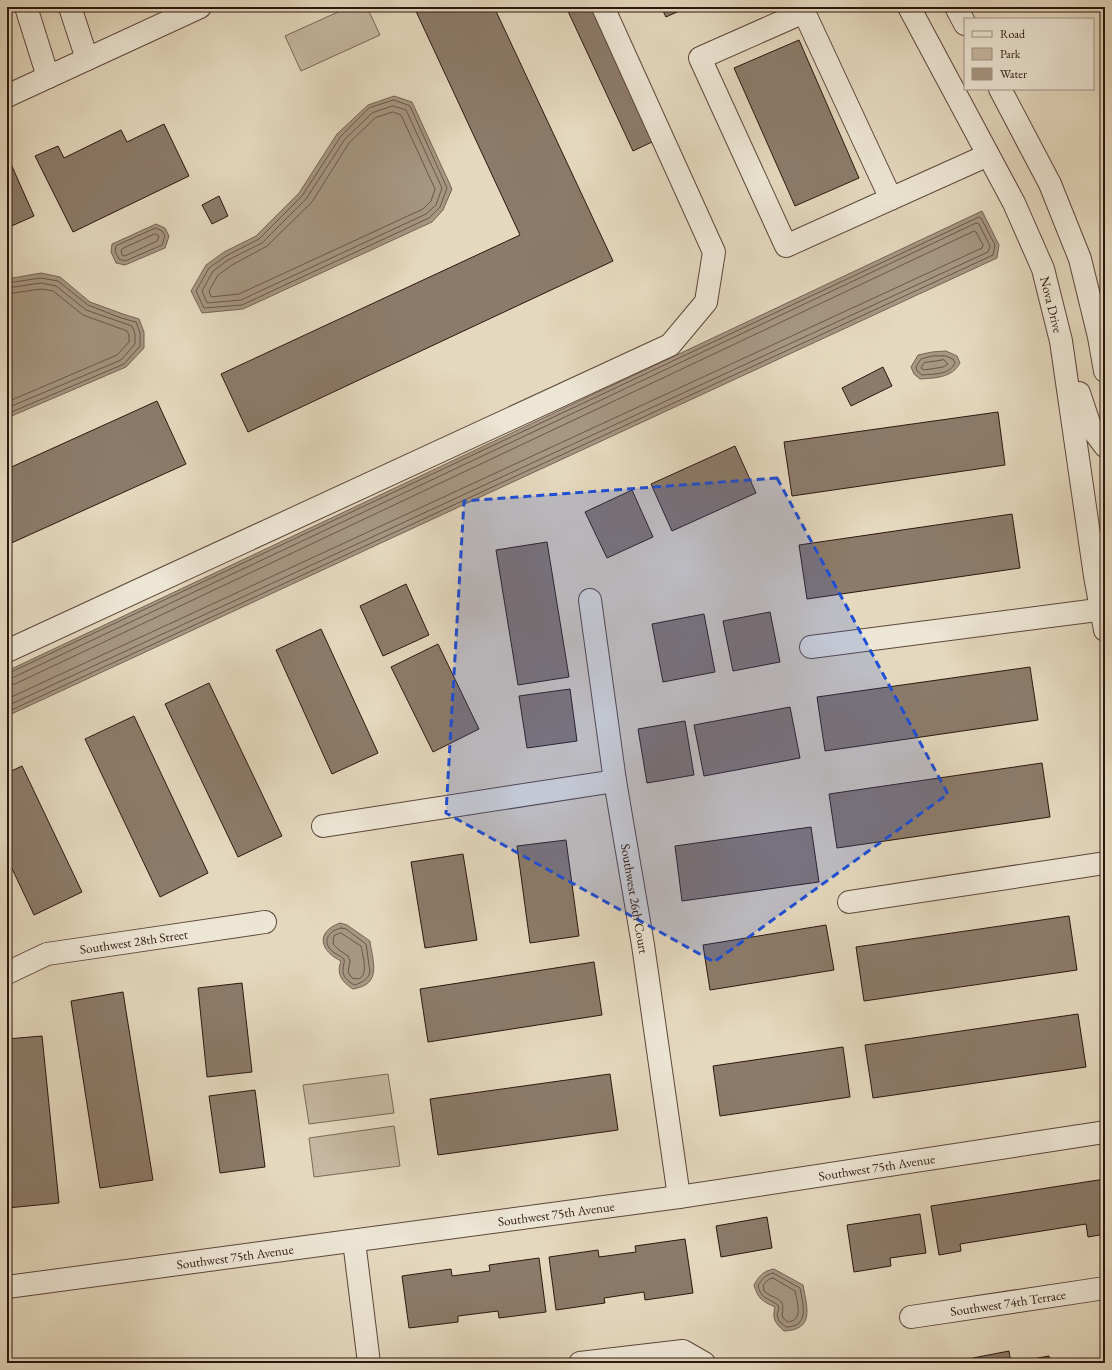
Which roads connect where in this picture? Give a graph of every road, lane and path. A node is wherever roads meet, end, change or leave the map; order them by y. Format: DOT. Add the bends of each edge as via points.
graph roads {
  1 [pos="26,7"];
  2 [pos="70,7"];
  3 [pos="200,7"];
  4 [pos="602,7"];
  5 [pos="909,7"];
  6 [pos="956,7"];
  7 [pos="964,22"];
  8 [pos="87,59"];
  9 [pos="48,77"];
  10 [pos="1001,90"];
  11 [pos="7,96"];
  12 [pos="988,154"];
  13 [pos="891,199"];
  14 [pos="1061,341"];
  15 [pos="1105,370"];
  16 [pos="1105,446"];
  17 [pos="590,600"];
  18 [pos="1104,616"];
  19 [pos="811,647"];
  20 [pos="7,651"];
  21 [pos="615,781"];
  22 [pos="323,826"];
  23 [pos="1105,863"];
  24 [pos="849,902"];
  25 [pos="265,922"];
  26 [pos="7,973"];
  27 [pos="1105,1132"];
  28 [pos="679,1197"];
  29 [pos="354,1241"];
  30 [pos="7,1287"];
  31 [pos="1105,1288"];
  32 [pos="911,1317"];
  33 [pos="369,1363"];
  34 [pos="580,1363"];
  35 [pos="704,1363"];
  1 -- 9 [label="street"];
  2 -- 8 [label="street"];
  3 -- 8 [label="street"];
  4 -- 20 [label="street" via="714,252 706,302 670,345"];
  5 -- 12 [label="street, Nova Drive"];
  6 -- 7 [label="street"];
  8 -- 9 [label="street"];
  9 -- 11 [label="street"];
  10 -- 15 [label="street" via="1050,184 1080,259 1100,337"];
  12 -- 13 [label="street"];
  12 -- 14 [label="street, Nova Drive" via="1014,203 1043,269"];
  13 -- 13 [label="street" via="786,246 700,58 804,12"];
  14 -- 16 [label="street" via="1090,426"];
  14 -- 18 [label="street, Nova Drive" via="1094,576"];
  17 -- 21 [label="street, Southwest 26th Court"];
  18 -- 19 [label="street"];
  21 -- 22 [label="street"];
  21 -- 28 [label="street, Southwest 26th Court" via="643,945"];
  23 -- 24 [label="street"];
  25 -- 26 [label="street, Southwest 28th Street" via="47,954"];
  27 -- 28 [label="street, Southwest 75th Avenue"];
  28 -- 29 [label="street, Southwest 75th Avenue"];
  29 -- 30 [label="street, Southwest 75th Avenue"];
  29 -- 33 [label="street"];
  31 -- 32 [label="street, Southwest 74th Terrace"];
  34 -- 35 [label="street" via="683,1351"];
}
